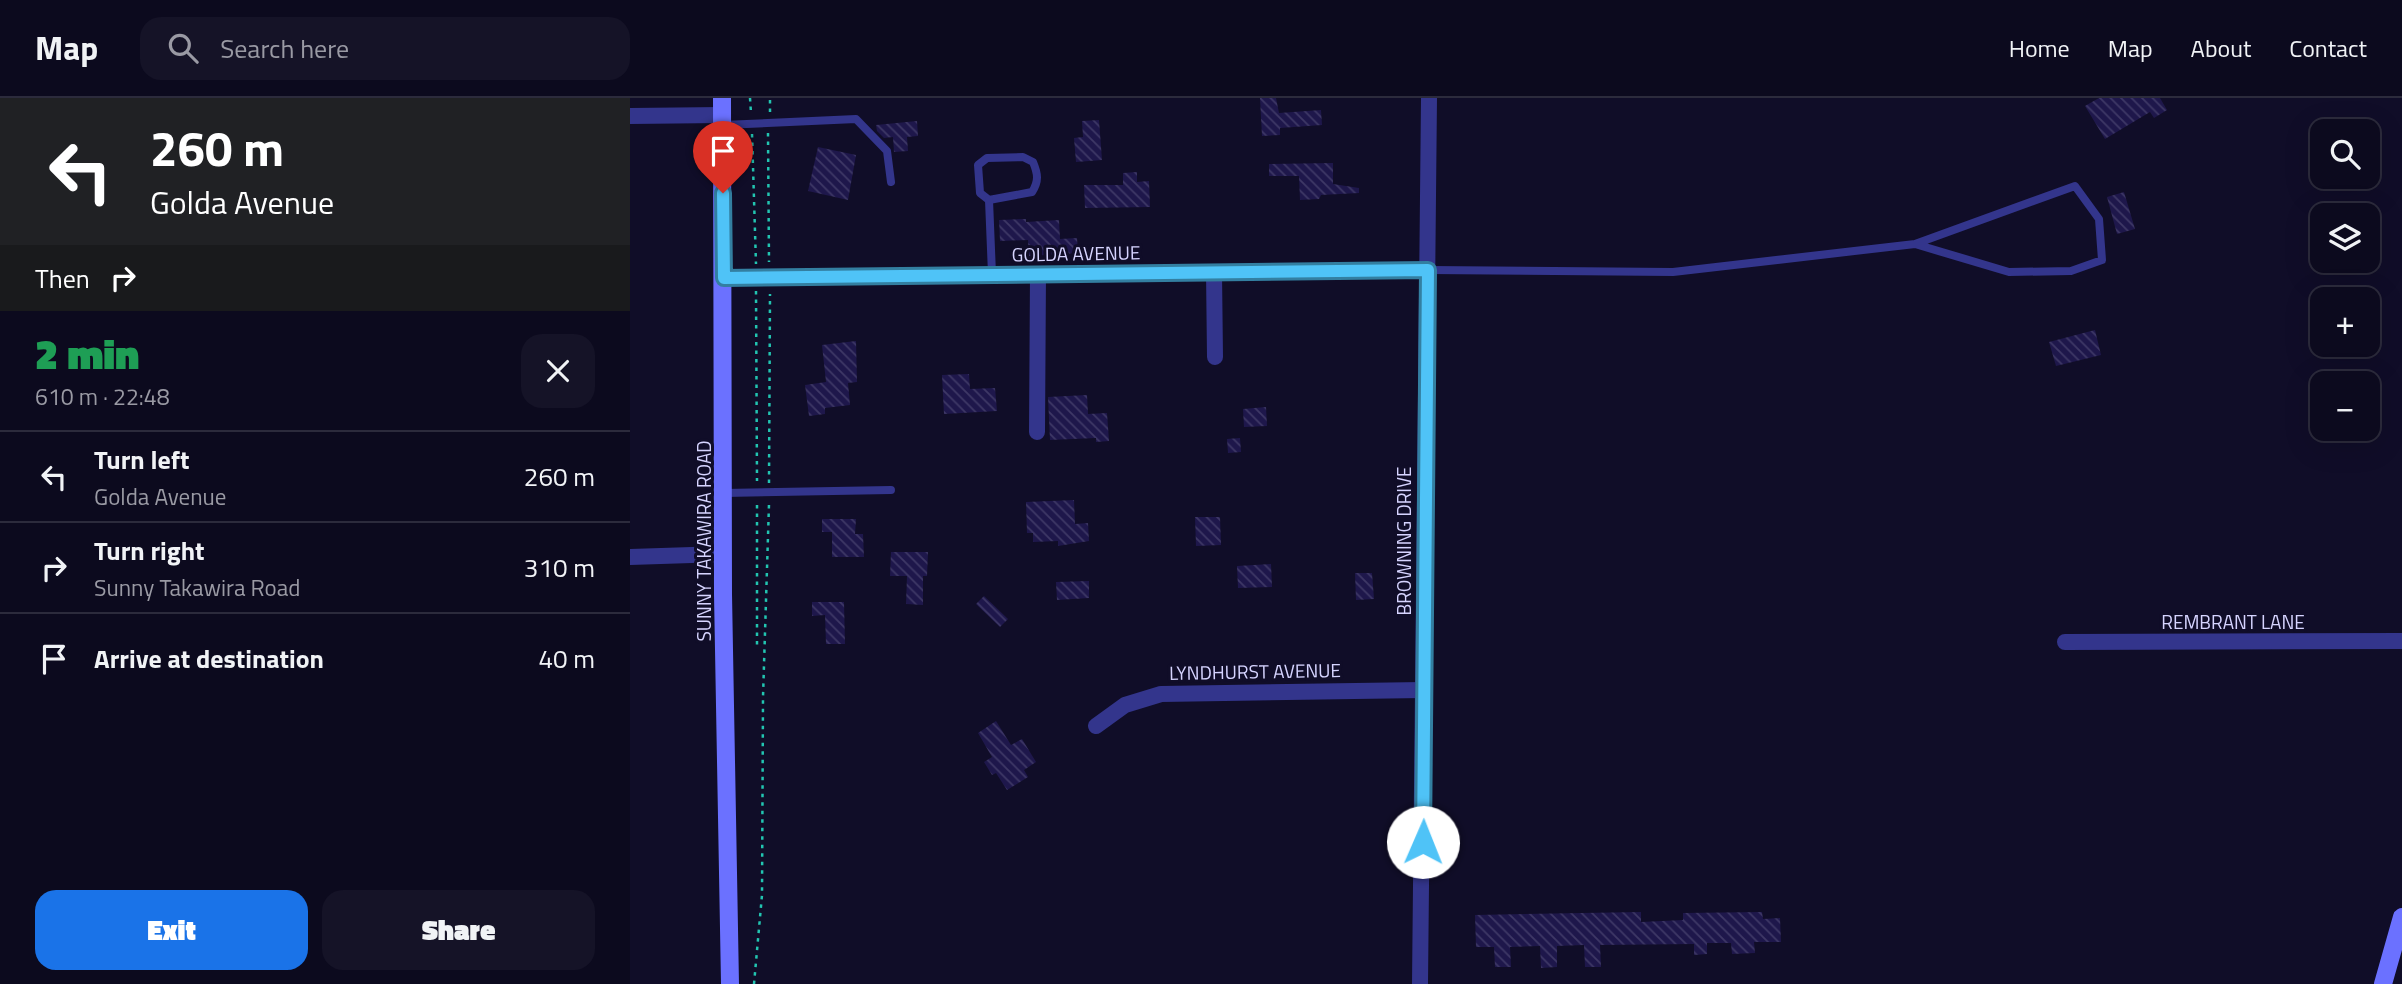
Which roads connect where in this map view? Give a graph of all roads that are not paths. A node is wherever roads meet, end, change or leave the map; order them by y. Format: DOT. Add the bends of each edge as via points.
graph roads {
  1 [pos="1429,98"];
  2 [pos="722,113"];
  3 [pos="630,116"];
  4 [pos="891,183"];
  5 [pos="989,200"];
  6 [pos="1915,244"];
  7 [pos="1428,270"];
  8 [pos="1214,272"];
  9 [pos="1038,274"];
  10 [pos="992,275"];
  11 [pos="724,278"];
  12 [pos="1215,357"];
  13 [pos="1037,432"];
  14 [pos="891,491"];
  15 [pos="724,493"];
  16 [pos="723,554"];
  17 [pos="630,557"];
  18 [pos="2402,641"];
  19 [pos="2065,642"];
  20 [pos="1423,690"];
  21 [pos="1096,726"];
  22 [pos="2402,917"];
  23 [pos="730,984"];
  24 [pos="1420,984"];
  25 [pos="2383,984"];
  1 -- 7 [label="street, BROWNING DRIVE"];
  2 -- 3 [label="street"];
  2 -- 4 [label="lane" via="751,124 856,119 887,151"];
  2 -- 11 [label="main road, SUNNY TAKAWIRA ROAD"];
  5 -- 5 [label="lane" via="1032,192 1038,173 1033,162 1023,157 987,158 978,165 980,193"];
  5 -- 10 [label="lane"];
  6 -- 6 [label="lane" via="2075,186 2099,219 2102,260 2071,271 2009,272"];
  6 -- 7 [label="lane" via="1673,272"];
  7 -- 8 [label="street, GOLDA AVENUE"];
  7 -- 20 [label="street, BROWNING DRIVE"];
  8 -- 9 [label="street, GOLDA AVENUE"];
  8 -- 12 [label="street"];
  9 -- 10 [label="street, GOLDA AVENUE"];
  9 -- 13 [label="street"];
  10 -- 11 [label="street, GOLDA AVENUE"];
  11 -- 15 [label="main road, SUNNY TAKAWIRA ROAD"];
  14 -- 15 [label="lane"];
  15 -- 16 [label="main road, SUNNY TAKAWIRA ROAD"];
  16 -- 17 [label="street"];
  16 -- 23 [label="main road, SUNNY TAKAWIRA ROAD"];
  18 -- 19 [label="street, REMBRANT LANE"];
  20 -- 21 [label="street, LYNDHURST AVENUE" via="1161,694 1125,705"];
  20 -- 24 [label="street, BROWNING DRIVE"];
  22 -- 25 [label="main road"];
}
